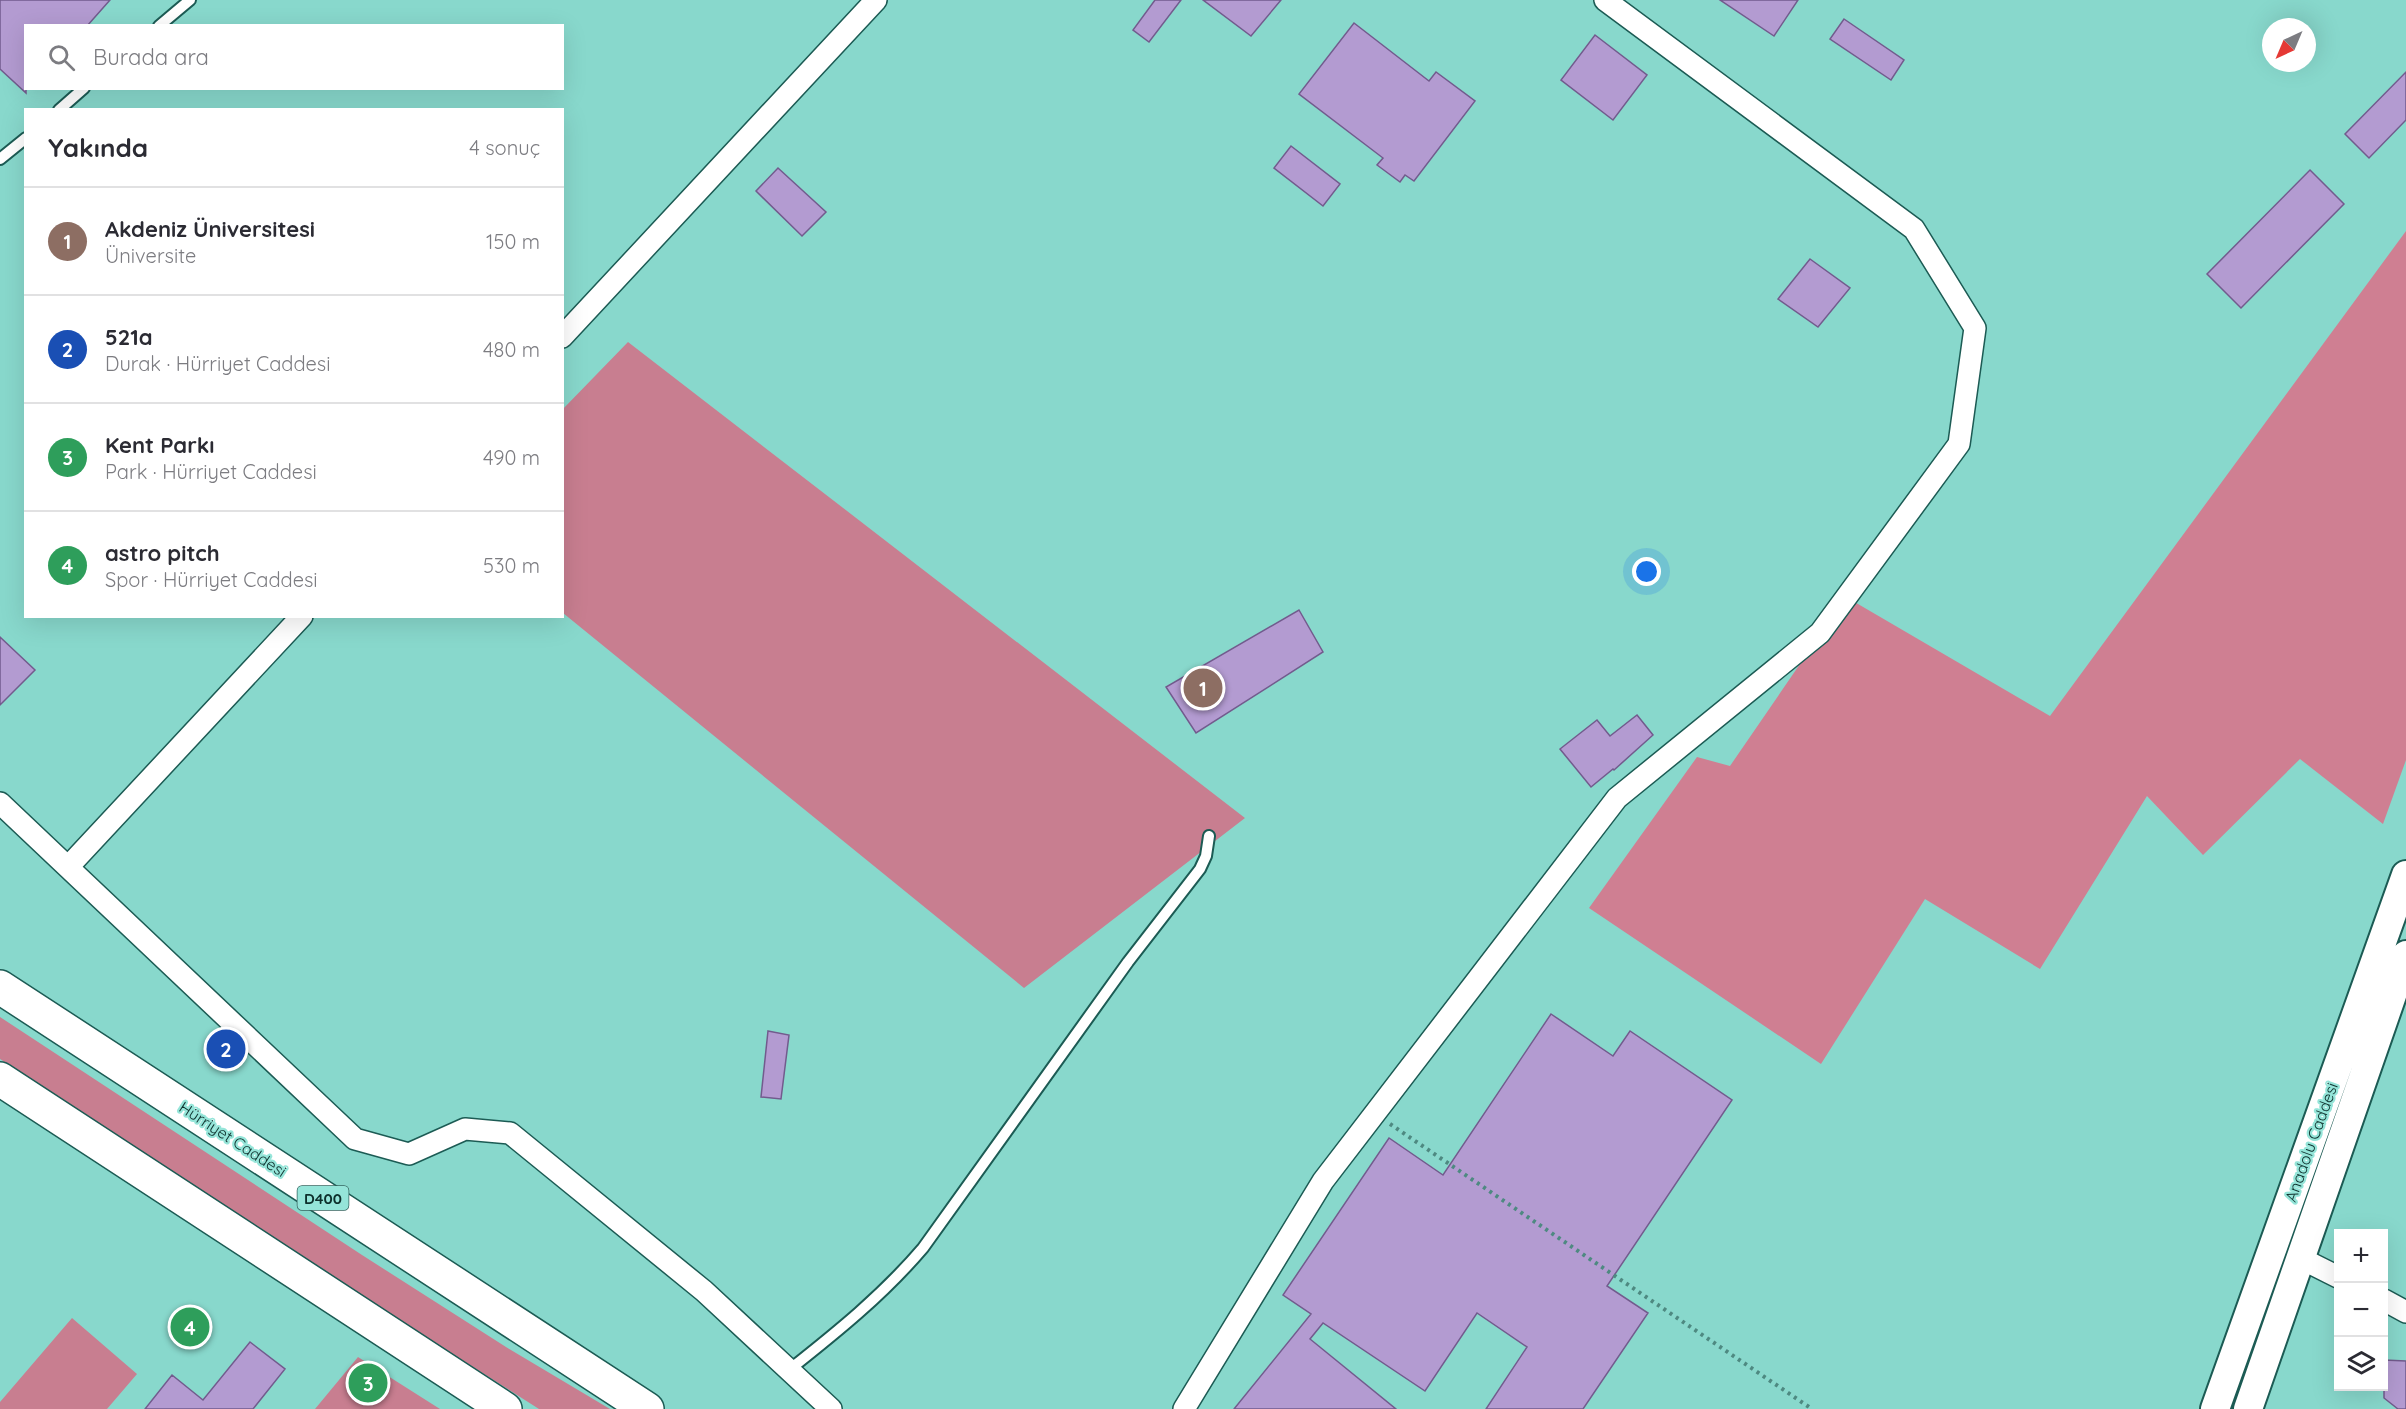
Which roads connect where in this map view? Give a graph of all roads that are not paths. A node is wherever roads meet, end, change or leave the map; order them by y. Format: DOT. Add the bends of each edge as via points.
graph roads {
  1 [pos="190,0"];
  2 [pos="876,0"];
  3 [pos="1605,0"];
  4 [pos="161,24"];
  5 [pos="82,90"];
  6 [pos="61,108"];
  7 [pos="24,140"];
  8 [pos="0,159"];
  9 [pos="564,334"];
  10 [pos="300,618"];
  11 [pos="0,803"];
  12 [pos="1209,836"];
  13 [pos="68,867"];
  14 [pos="2406,875"];
  15 [pos="2406,955"];
  16 [pos="0,987"];
  17 [pos="2397,1003"];
  18 [pos="0,1079"];
  19 [pos="2300,1258"];
  20 [pos="2334,1275"];
  21 [pos="2388,1302"];
  22 [pos="2406,1312"];
  23 [pos="789,1370"];
  24 [pos="505,1409"];
  25 [pos="647,1409"];
  26 [pos="831,1409"];
  27 [pos="1184,1409"];
  28 [pos="2216,1409"];
  29 [pos="2248,1409"];
  1 -- 4 [label="lane"];
  2 -- 9 [label="street"];
  3 -- 27 [label="street" via="1914,229 1975,328 1959,444 1820,633 1617,798 1323,1182"];
  5 -- 6 [label="lane"];
  7 -- 8 [label="lane"];
  10 -- 13 [label="street"];
  11 -- 13 [label="street"];
  12 -- 23 [label="lane" via="1200,869 1128,962 924,1248 859,1314"];
  13 -- 23 [label="street" via="355,1139 409,1154 465,1129 510,1133 704,1291"];
  14 -- 28 [label="main road, Anadolu Caddesi"];
  15 -- 17 [label="main road, Anadolu Caddesi"];
  16 -- 25 [label="highway, Hürriyet Caddesi / D400"];
  17 -- 19 [label="main road, Anadolu Caddesi"];
  18 -- 24 [label="highway"];
  19 -- 20 [label="street"];
  19 -- 29 [label="main road, Anadolu Caddesi"];
  21 -- 22 [label="street"];
  23 -- 26 [label="street"];
}
